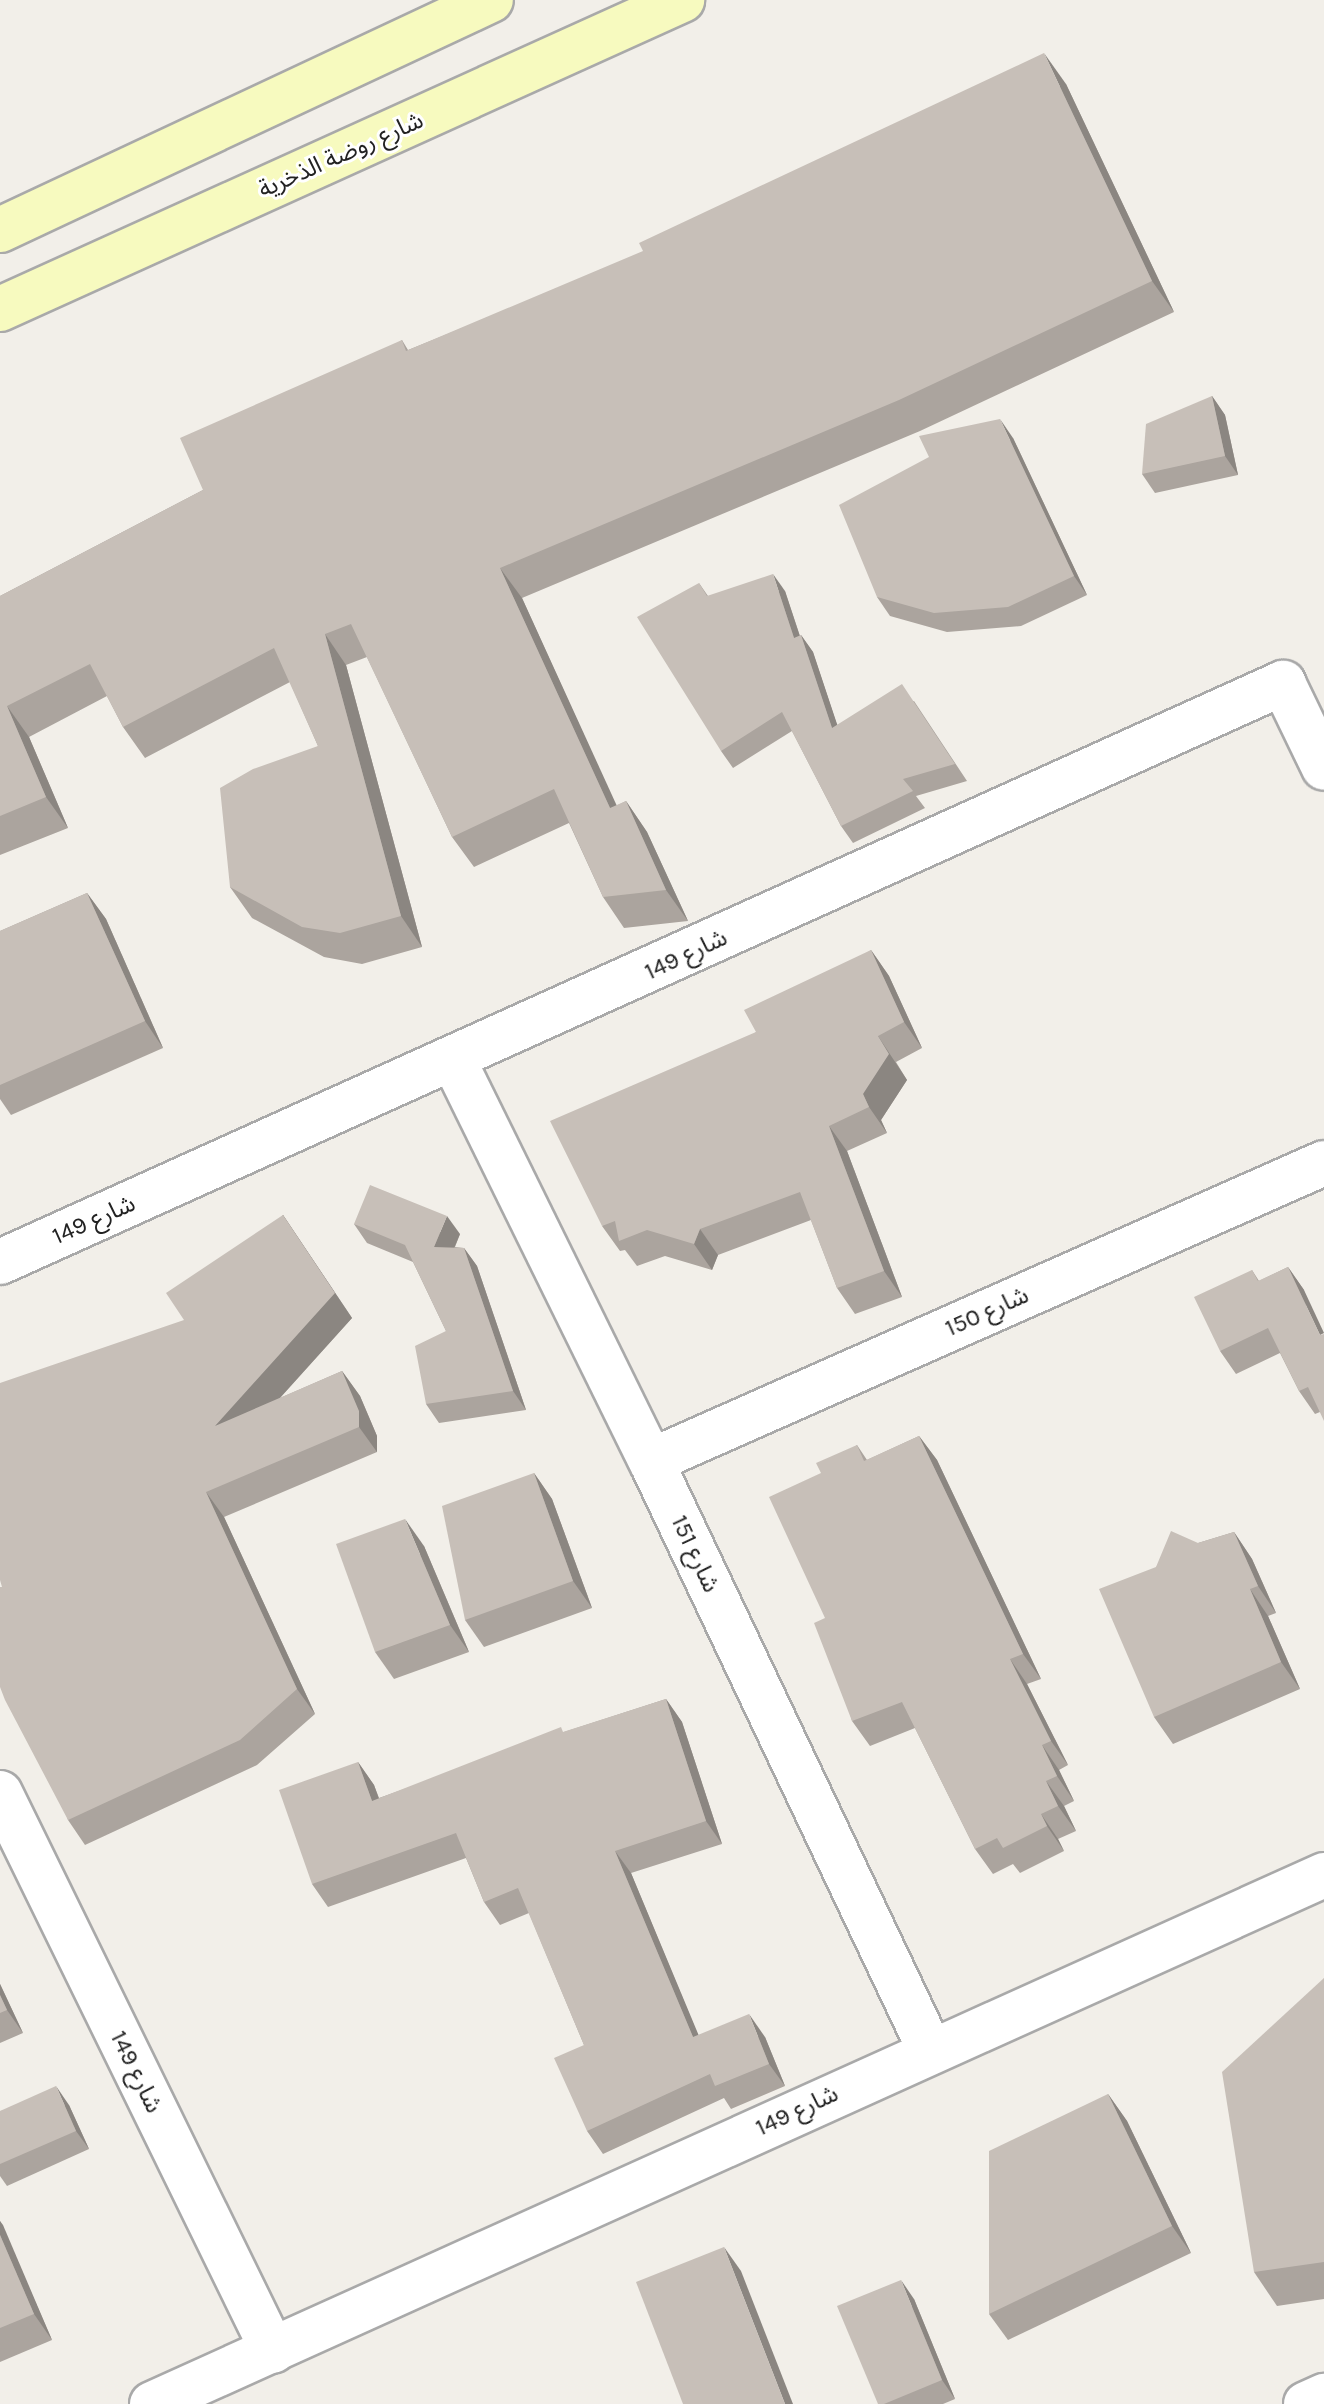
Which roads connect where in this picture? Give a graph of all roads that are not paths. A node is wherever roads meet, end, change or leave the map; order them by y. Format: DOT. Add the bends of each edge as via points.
graph roads {
  1 [pos="491,0"];
  2 [pos="682,0"];
  3 [pos="0,230"];
  4 [pos="0,309"];
  5 [pos="1324,768"];
  6 [pos="454,1061"];
  7 [pos="1324,1163"];
  8 [pos="0,1262"];
  9 [pos="651,1461"];
  10 [pos="0,1793"];
  11 [pos="1324,1875"];
  12 [pos="930,2050"];
  13 [pos="273,2351"];
  14 [pos="1324,2396"];
  15 [pos="152,2404"];
  16 [pos="1306,2404"];
  1 -- 3 [label="street"];
  2 -- 4 [label="street, شارع روضة الذخرية"];
  5 -- 6 [label="street, شارع 149" via="1283,683"];
  6 -- 8 [label="street, شارع 149"];
  6 -- 9 [label="street, شارع 151"];
  7 -- 9 [label="street, شارع 150"];
  9 -- 12 [label="street, شارع 151"];
  10 -- 13 [label="street, شارع 149"];
  11 -- 12 [label="street, شارع 149"];
  12 -- 13 [label="street, شارع 149"];
  13 -- 15 [label="street, شارع 149"];
  14 -- 16 [label="street"];
}
